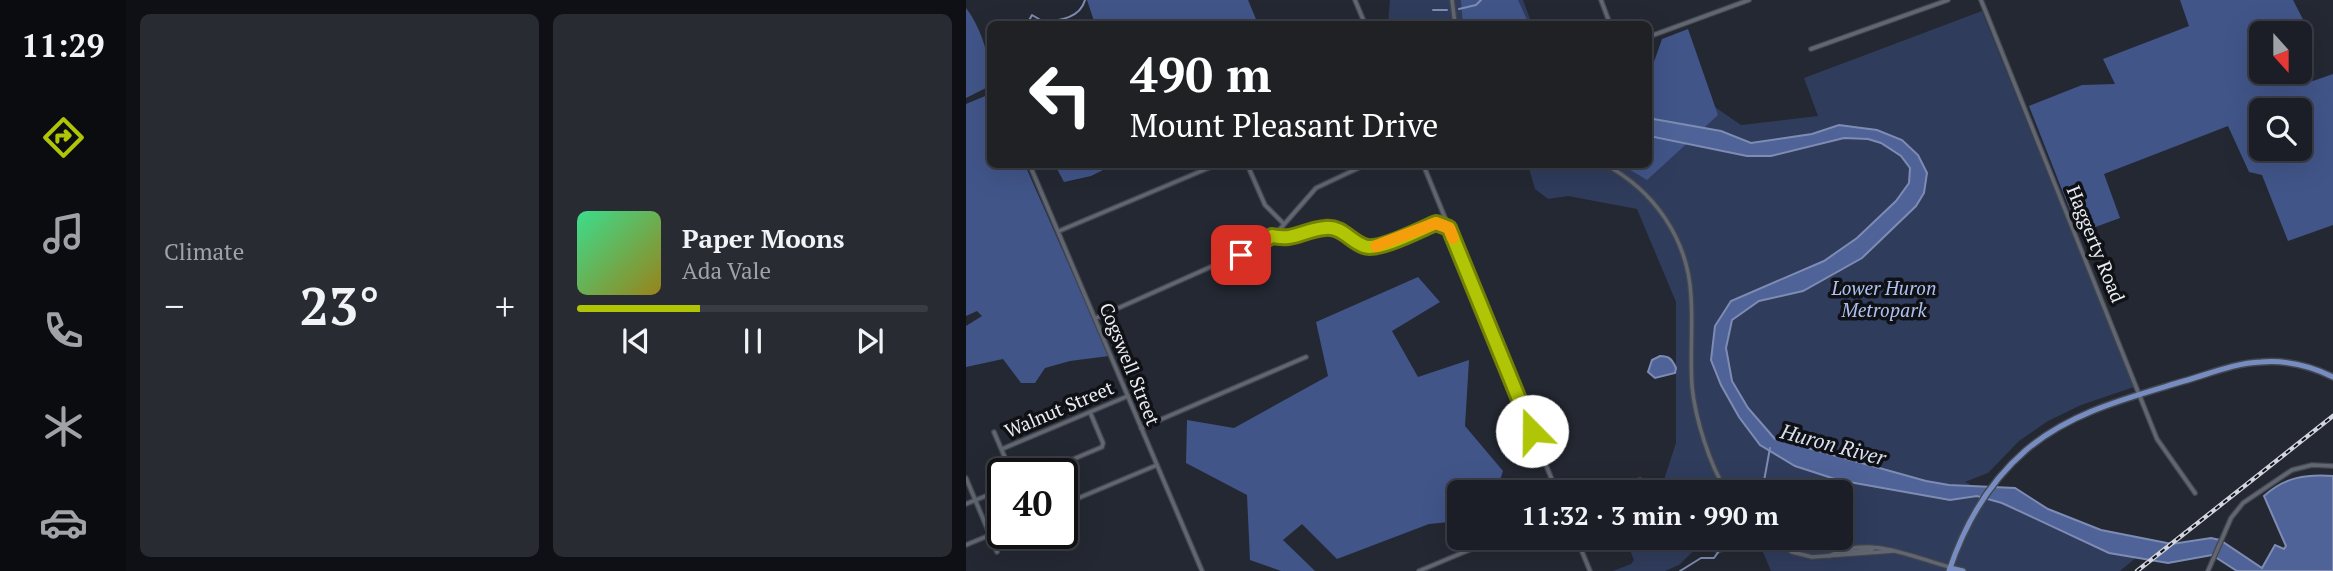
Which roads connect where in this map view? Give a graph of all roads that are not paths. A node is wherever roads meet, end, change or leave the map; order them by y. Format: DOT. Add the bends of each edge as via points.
graph roads {
  1 [pos="1355,0"];
  2 [pos="1452,0"];
  3 [pos="1601,0"];
  4 [pos="1749,0"];
  5 [pos="1948,0"];
  6 [pos="1981,0"];
  7 [pos="1364,21"];
  8 [pos="1455,21"];
  9 [pos="1609,21"];
  10 [pos="1652,36"];
  11 [pos="1811,49"];
  12 [pos="1031,168"];
  13 [pos="1209,168"];
  14 [pos="1249,168"];
  15 [pos="1358,168"];
  16 [pos="1425,168"];
  17 [pos="1610,168"];
  18 [pos="1445,218"];
  19 [pos="1436,223"];
  20 [pos="1284,224"];
  21 [pos="1449,228"];
  22 [pos="1059,231"];
  23 [pos="1272,236"];
  24 [pos="1097,318"];
  25 [pos="1306,357"];
  26 [pos="2333,377"];
  27 [pos="2140,395"];
  28 [pos="1128,396"];
  29 [pos="1090,412"];
  30 [pos="1141,428"];
  31 [pos="995,432"];
  32 [pos="1002,449"];
  33 [pos="1006,458"];
  34 [pos="1076,458"];
  35 [pos="1157,465"];
  36 [pos="2333,466"];
  37 [pos="966,478"];
  38 [pos="1552,480"];
  39 [pos="1721,480"];
  40 [pos="2195,493"];
  41 [pos="987,495"];
  42 [pos="1078,498"];
  43 [pos="975,500"];
  44 [pos="966,504"];
  45 [pos="987,528"];
  46 [pos="987,536"];
  47 [pos="966,545"];
  48 [pos="996,549"];
  49 [pos="1469,550"];
  50 [pos="1581,550"];
  51 [pos="1789,550"];
  52 [pos="997,552"];
  53 [pos="1949,569"];
  54 [pos="1202,571"];
  55 [pos="1419,571"];
  56 [pos="1590,571"];
  57 [pos="1963,571"];
  58 [pos="2208,571"];
  1 -- 7 [label="street"];
  2 -- 8 [label="street"];
  3 -- 9 [label="street"];
  4 -- 10 [label="street"];
  5 -- 11 [label="street"];
  6 -- 27 [label="street, Haggerty Road"];
  12 -- 22 [label="street, Cogswell Street"];
  13 -- 22 [label="street"];
  14 -- 20 [label="street" via="1265,205"];
  15 -- 20 [label="street" via="1316,188"];
  16 -- 18 [label="street"];
  17 -- 39 [label="street" via="1651,200 1682,251 1692,296 1693,392"];
  18 -- 19 [label="street"];
  18 -- 21 [label="street"];
  19 -- 21 [label="street"];
  19 -- 23 [label="street" via="1371,247 1333,228 1286,239"];
  20 -- 23 [label="street"];
  21 -- 38 [label="street"];
  22 -- 24 [label="street, Cogswell Street"];
  23 -- 24 [label="street" via="1239,256"];
  24 -- 28 [label="street, Cogswell Street"];
  25 -- 30 [label="street"];
  26 -- 27 [label="main road" via="2302,365 2259,362"];
  27 -- 40 [label="street, Haggerty Road" via="2161,445"];
  27 -- 53 [label="main road" via="2096,409 2024,452 1978,507"];
  28 -- 29 [label="street, Walnut Street"];
  28 -- 30 [label="street, Cogswell Street"];
  29 -- 32 [label="street, Walnut Street"];
  29 -- 34 [label="street" via="1102,447"];
  30 -- 35 [label="street, Cogswell Street"];
  31 -- 32 [label="street"];
  32 -- 33 [label="street"];
  35 -- 42 [label="street"];
  35 -- 54 [label="street, Cogswell Street"];
  36 -- 58 [label="street" via="2312,465 2286,472 2239,506"];
  37 -- 43 [label="street"];
  41 -- 43 [label="street"];
  43 -- 44 [label="street"];
  43 -- 45 [label="street"];
  46 -- 47 [label="street"];
  48 -- 52 [label="street"];
  49 -- 55 [label="street"];
  50 -- 56 [label="street"];
  51 -- 53 [label="street" via="1812,557 1893,551"];
  53 -- 57 [label="main road"];
}
